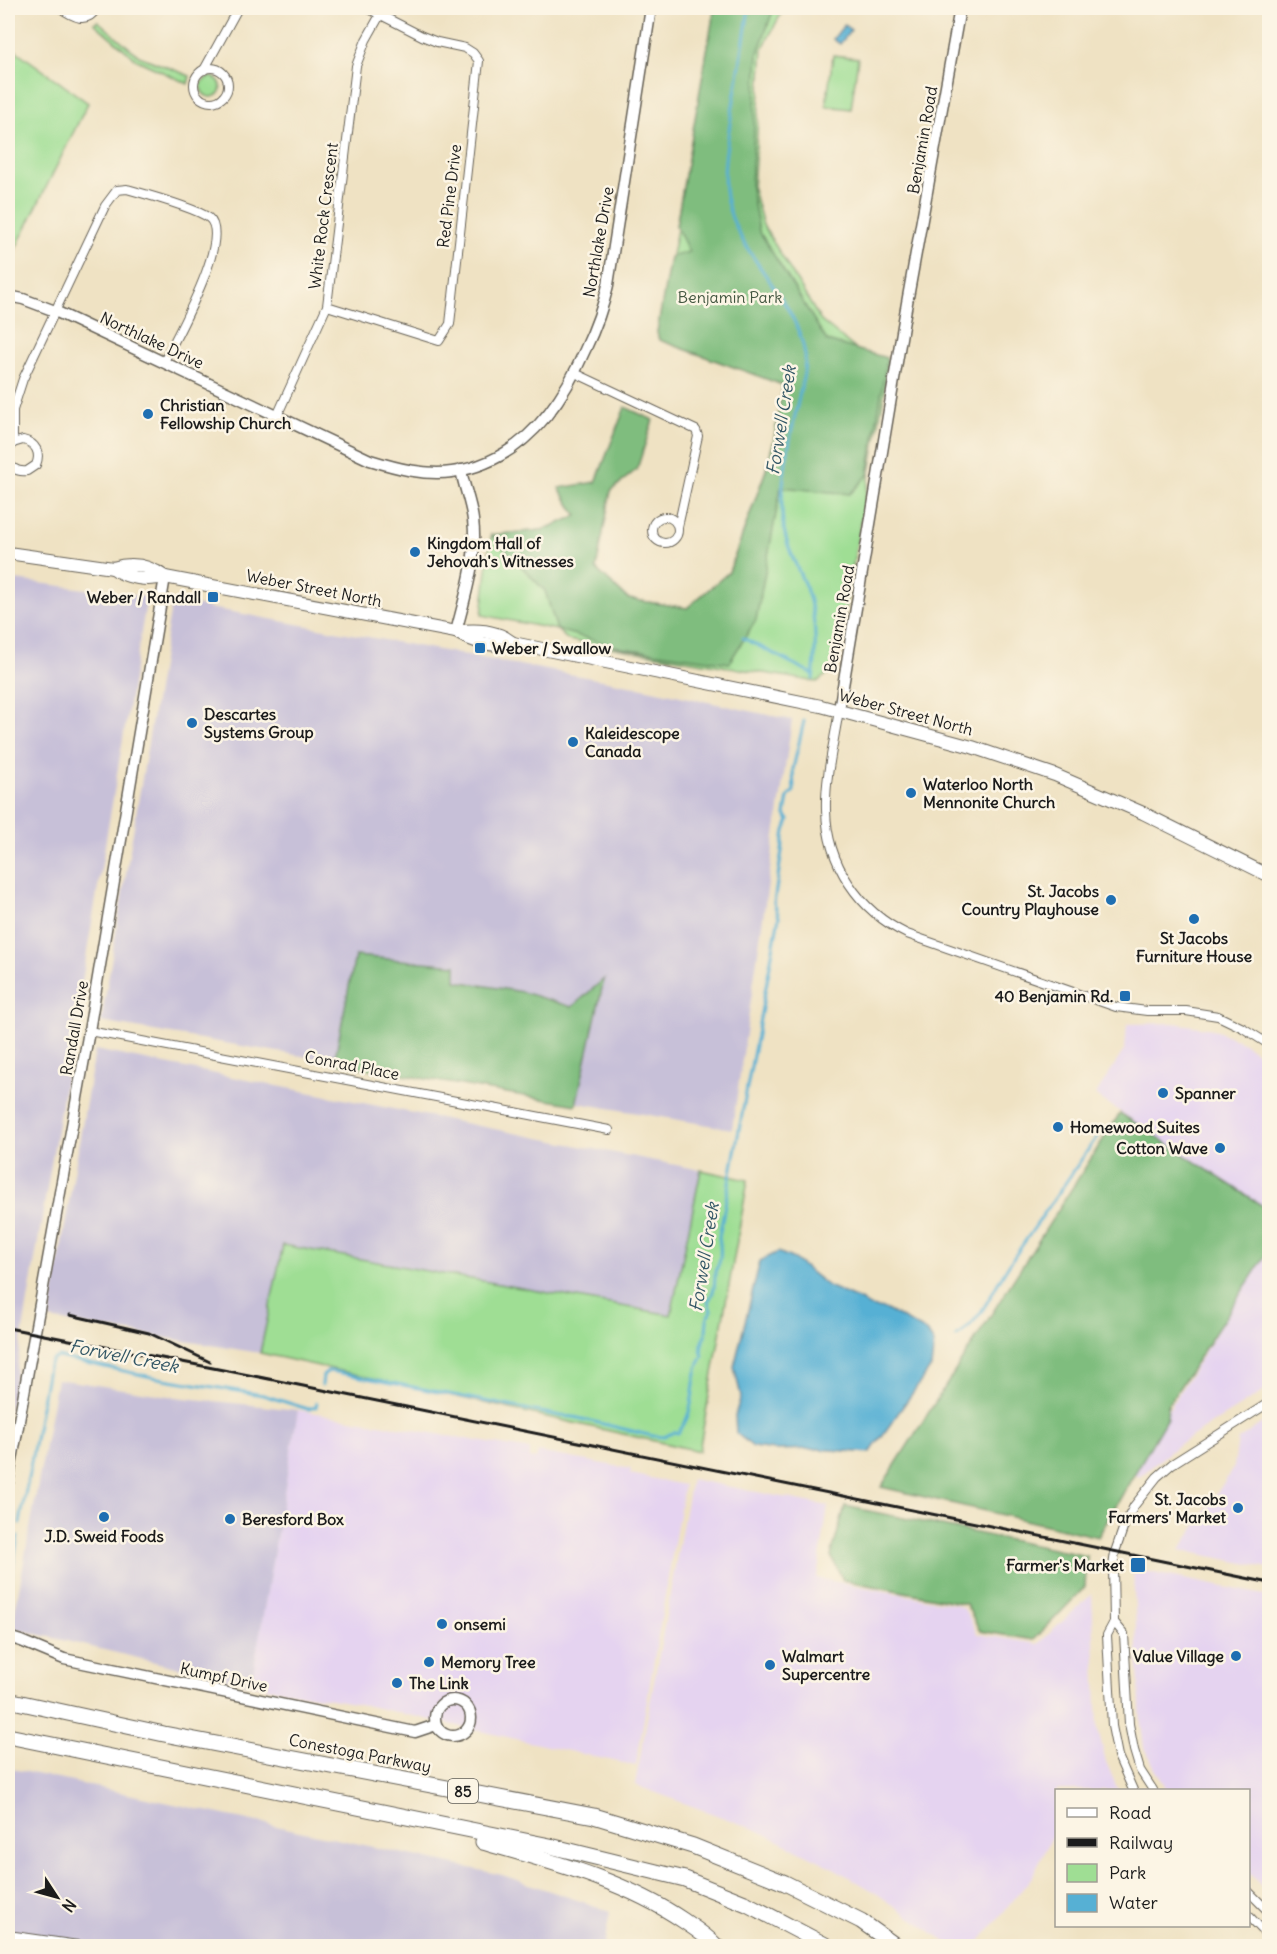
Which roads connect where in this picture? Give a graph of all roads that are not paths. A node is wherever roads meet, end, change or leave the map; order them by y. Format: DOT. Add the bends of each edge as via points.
graph roads {
  1 [pos="60,8"];
  2 [pos="98,8"];
  3 [pos="238,8"];
  4 [pos="367,8"];
  5 [pos="651,8"];
  6 [pos="960,8"];
  7 [pos="380,15"];
  8 [pos="204,69"];
  9 [pos="8,296"];
  10 [pos="327,306"];
  11 [pos="55,310"];
  12 [pos="164,362"];
  13 [pos="575,373"];
  14 [pos="277,416"];
  15 [pos="13,443"];
  16 [pos="8,452"];
  17 [pos="8,460"];
  18 [pos="461,470"];
  19 [pos="678,527"];
  20 [pos="8,553"];
  21 [pos="165,577"];
  22 [pos="456,632"];
  23 [pos="839,710"];
  24 [pos="1269,876"];
  25 [pos="89,1031"];
  26 [pos="1269,1045"];
  27 [pos="609,1130"];
  28 [pos="1269,1402"];
  29 [pos="8,1482"];
  30 [pos="1114,1622"];
  31 [pos="8,1637"];
  32 [pos="8,1700"];
  33 [pos="436,1725"];
  34 [pos="8,1736"];
  35 [pos="1132,1789"];
  36 [pos="1152,1789"];
  37 [pos="411,1819"];
  38 [pos="1250,1893"];
  39 [pos="1269,1913"];
  40 [pos="1250,1917"];
  41 [pos="8,1935"];
  42 [pos="1269,1938"];
  43 [pos="86,1947"];
  44 [pos="716,1947"];
  45 [pos="826,1947"];
  46 [pos="896,1947"];
  1 -- 2 [label="street" via="82,19"];
  3 -- 8 [label="street"];
  4 -- 7 [label="street, Red Pine Drive"];
  5 -- 13 [label="street, Northlake Drive" via="606,291 601,313"];
  6 -- 23 [label="street, Benjamin Road"];
  7 -- 10 [label="street, White Rock Crescent" via="356,66"];
  7 -- 10 [label="street, Red Pine Drive" via="422,36 465,48 479,61 450,324 439,341"];
  8 -- 8 [label="street" via="217,69 226,77 226,93 216,102 203,101 196,93 196,78"];
  9 -- 11 [label="street, Northlake Drive"];
  10 -- 14 [label="street, White Rock Crescent"];
  11 -- 12 [label="street, Northlake Drive"];
  11 -- 12 [label="street" via="105,206 117,190 127,189 208,217 216,237 210,262"];
  11 -- 15 [label="street" via="22,379 13,410"];
  12 -- 14 [label="street, Northlake Drive"];
  13 -- 18 [label="street, Northlake Drive" via="554,407 527,437 488,460"];
  13 -- 19 [label="street" via="696,430 698,436"];
  14 -- 18 [label="street, Northlake Drive" via="392,467 434,472"];
  15 -- 16 [label="street"];
  15 -- 17 [label="street" via="29,442 37,449 38,460 32,469 21,472 12,468"];
  18 -- 22 [label="street" via="474,533 471,570"];
  20 -- 21 [label="main road, Weber Street North" via="113,568 138,566"];
  21 -- 22 [label="main road, Weber Street North"];
  21 -- 25 [label="street, Randall Drive"];
  22 -- 23 [label="main road, Weber Street North" via="479,642 500,646 513,643"];
  23 -- 24 [label="main road, Weber Street North" via="1055,775 1143,813"];
  23 -- 26 [label="street, Benjamin Road" via="826,803 828,832 835,857 853,890 884,921 907,934 1116,1007 1218,1016"];
  25 -- 27 [label="street, Conrad Place"];
  25 -- 29 [label="street, Randall Drive"];
  28 -- 30 [label="street" via="1172,1464 1134,1506 1115,1552"];
  30 -- 35 [label="street" via="1107,1635 1112,1726 1118,1756"];
  30 -- 36 [label="street" via="1124,1634 1132,1744 1140,1770"];
  31 -- 33 [label="street, Kumpf Drive" via="64,1659 415,1732"];
  32 -- 46 [label="highway, Conestoga Parkway / 85" via="164,1734 594,1816 693,1846 785,1884 861,1922"];
  34 -- 37 [label="highway, 85"];
  37 -- 44 [label="highway" via="615,1884 659,1904 708,1937"];
  37 -- 45 [label="highway, 85" via="550,1846 685,1879 747,1904"];
  38 -- 39 [label="street"];
  40 -- 42 [label="street"];
  41 -- 43 [label="street"];
}
